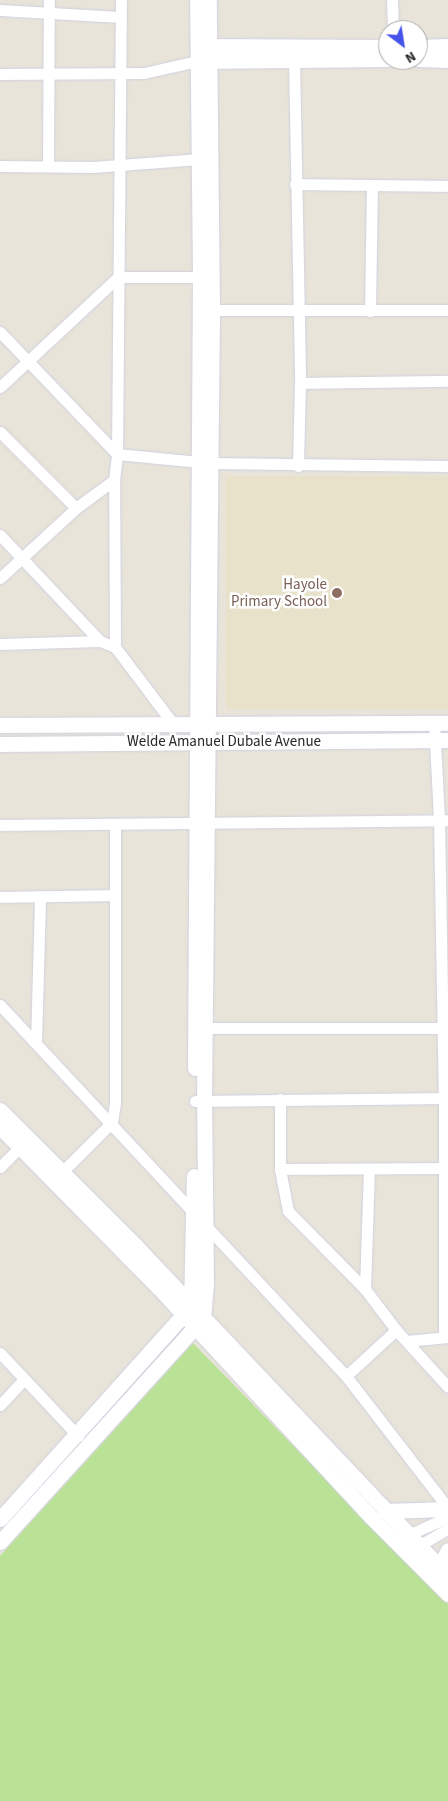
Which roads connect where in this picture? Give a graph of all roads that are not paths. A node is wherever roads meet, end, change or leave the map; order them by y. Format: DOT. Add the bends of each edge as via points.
graph roads {
  1 [pos="49,0"];
  2 [pos="121,0"];
  3 [pos="197,0"];
  4 [pos="209,0"];
  5 [pos="392,0"];
  6 [pos="0,10"];
  7 [pos="49,13"];
  8 [pos="120,17"];
  9 [pos="393,20"];
  10 [pos="448,46"];
  11 [pos="378,47"];
  12 [pos="428,47"];
  13 [pos="203,54"];
  14 [pos="294,59"];
  15 [pos="378,59"];
  16 [pos="428,60"];
  17 [pos="448,60"];
  18 [pos="0,74"];
  19 [pos="48,74"];
  20 [pos="118,74"];
  21 [pos="200,159"];
  22 [pos="48,164"];
  23 [pos="0,166"];
  24 [pos="119,166"];
  25 [pos="295,184"];
  26 [pos="372,185"];
  27 [pos="448,186"];
  28 [pos="118,277"];
  29 [pos="200,277"];
  30 [pos="205,310"];
  31 [pos="448,310"];
  32 [pos="296,311"];
  33 [pos="370,311"];
  34 [pos="0,332"];
  35 [pos="27,361"];
  36 [pos="448,381"];
  37 [pos="300,382"];
  38 [pos="0,387"];
  39 [pos="0,432"];
  40 [pos="117,454"];
  41 [pos="204,463"];
  42 [pos="298,466"];
  43 [pos="448,466"];
  44 [pos="114,480"];
  45 [pos="76,508"];
  46 [pos="0,535"];
  47 [pos="22,557"];
  48 [pos="0,578"];
  49 [pos="100,641"];
  50 [pos="0,644"];
  51 [pos="115,648"];
  52 [pos="441,723"];
  53 [pos="0,725"];
  54 [pos="70,725"];
  55 [pos="203,725"];
  56 [pos="174,726"];
  57 [pos="441,740"];
  58 [pos="69,741"];
  59 [pos="203,741"];
  60 [pos="0,744"];
  61 [pos="444,820"];
  62 [pos="115,824"];
  63 [pos="202,824"];
  64 [pos="0,825"];
  65 [pos="114,895"];
  66 [pos="40,896"];
  67 [pos="0,897"];
  68 [pos="0,1005"];
  69 [pos="201,1028"];
  70 [pos="445,1028"];
  71 [pos="36,1043"];
  72 [pos="446,1098"];
  73 [pos="280,1099"];
  74 [pos="200,1101"];
  75 [pos="0,1110"];
  76 [pos="112,1122"];
  77 [pos="0,1127"];
  78 [pos="20,1147"];
  79 [pos="0,1167"];
  80 [pos="444,1168"];
  81 [pos="280,1169"];
  82 [pos="369,1169"];
  83 [pos="62,1172"];
  84 [pos="194,1210"];
  85 [pos="204,1222"];
  86 [pos="365,1289"];
  87 [pos="193,1317"];
  88 [pos="396,1330"];
  89 [pos="446,1337"];
  90 [pos="407,1341"];
  91 [pos="0,1353"];
  92 [pos="346,1376"];
  93 [pos="24,1379"];
  94 [pos="448,1387"];
  95 [pos="0,1405"];
  96 [pos="78,1436"];
  97 [pos="448,1508"];
  98 [pos="385,1511"];
  99 [pos="448,1517"];
  100 [pos="0,1519"];
  101 [pos="448,1529"];
  102 [pos="413,1540"];
  103 [pos="0,1542"];
  104 [pos="448,1550"];
  105 [pos="444,1572"];
  106 [pos="448,1594"];
  1 -- 7 [label="street"];
  2 -- 8 [label="street"];
  3 -- 13 [label="street"];
  4 -- 13 [label="street"];
  5 -- 9 [label="street"];
  6 -- 7 [label="street"];
  7 -- 8 [label="street"];
  7 -- 19 [label="street"];
  8 -- 20 [label="street"];
  10 -- 12 [label="street"];
  11 -- 13 [label="street"];
  13 -- 14 [label="street"];
  13 -- 20 [label="street" via="169,69"];
  13 -- 21 [label="street"];
  13 -- 30 [label="street"];
  14 -- 15 [label="street"];
  14 -- 25 [label="street"];
  16 -- 17 [label="street"];
  18 -- 19 [label="street"];
  19 -- 20 [label="street"];
  19 -- 22 [label="street"];
  20 -- 24 [label="street"];
  21 -- 24 [label="street" via="168,159"];
  21 -- 29 [label="street"];
  22 -- 23 [label="street"];
  22 -- 24 [label="street"];
  24 -- 28 [label="street"];
  25 -- 26 [label="street"];
  25 -- 32 [label="street"];
  26 -- 27 [label="street"];
  26 -- 33 [label="street"];
  28 -- 29 [label="street"];
  28 -- 35 [label="street"];
  28 -- 40 [label="street"];
  29 -- 30 [label="street"];
  30 -- 32 [label="street"];
  30 -- 41 [label="street"];
  31 -- 33 [label="street"];
  32 -- 33 [label="street"];
  32 -- 37 [label="street"];
  34 -- 35 [label="street"];
  35 -- 38 [label="street"];
  35 -- 40 [label="street"];
  36 -- 37 [label="street"];
  37 -- 42 [label="street"];
  39 -- 45 [label="street"];
  40 -- 41 [label="street"];
  40 -- 44 [label="street"];
  41 -- 42 [label="street"];
  41 -- 55 [label="street"];
  42 -- 43 [label="street"];
  44 -- 45 [label="street"];
  44 -- 51 [label="street"];
  45 -- 47 [label="street"];
  46 -- 47 [label="street"];
  47 -- 48 [label="street"];
  47 -- 49 [label="street"];
  49 -- 50 [label="street"];
  49 -- 51 [label="street"];
  51 -- 56 [label="street"];
  52 -- 55 [label="street"];
  52 -- 57 [label="street"];
  53 -- 54 [label="street"];
  54 -- 56 [label="street"];
  54 -- 58 [label="street"];
  55 -- 56 [label="street"];
  55 -- 59 [label="street"];
  57 -- 59 [label="street, Welde Amanuel Dubale Avenue" via="341,743"];
  57 -- 61 [label="street"];
  58 -- 59 [label="street, Welde Amanuel Dubale Avenue"];
  58 -- 60 [label="street, Welde Amanuel Dubale Avenue"];
  59 -- 63 [label="street"];
  61 -- 63 [label="street"];
  61 -- 70 [label="street"];
  62 -- 63 [label="street"];
  62 -- 64 [label="street"];
  62 -- 65 [label="street"];
  63 -- 69 [label="street"];
  65 -- 66 [label="street"];
  65 -- 76 [label="street" via="116,1087"];
  66 -- 67 [label="street"];
  66 -- 71 [label="street"];
  68 -- 71 [label="street"];
  69 -- 70 [label="street"];
  69 -- 74 [label="street"];
  70 -- 72 [label="street"];
  71 -- 76 [label="street"];
  72 -- 73 [label="street"];
  72 -- 80 [label="street"];
  73 -- 74 [label="street"];
  73 -- 81 [label="street"];
  74 -- 84 [label="street"];
  74 -- 85 [label="street"];
  75 -- 83 [label="street"];
  76 -- 83 [label="street"];
  76 -- 84 [label="street"];
  77 -- 78 [label="street"];
  78 -- 79 [label="street"];
  78 -- 87 [label="street"];
  80 -- 82 [label="street"];
  80 -- 89 [label="street"];
  81 -- 82 [label="street"];
  81 -- 86 [label="street" via="288,1211"];
  82 -- 86 [label="street"];
  83 -- 87 [label="street"];
  84 -- 85 [label="street"];
  84 -- 87 [label="street"];
  85 -- 87 [label="street" via="206,1283"];
  85 -- 92 [label="street"];
  86 -- 88 [label="street"];
  87 -- 96 [label="street"];
  87 -- 98 [label="street"];
  87 -- 103 [label="street"];
  87 -- 106 [label="street" via="371,1517"];
  88 -- 90 [label="street"];
  88 -- 92 [label="street"];
  89 -- 90 [label="street"];
  90 -- 94 [label="street"];
  91 -- 93 [label="street"];
  92 -- 97 [label="street"];
  93 -- 95 [label="street"];
  93 -- 96 [label="street"];
  96 -- 100 [label="street"];
  97 -- 98 [label="street"];
  98 -- 102 [label="street"];
  99 -- 102 [label="street"];
  101 -- 102 [label="street"];
  102 -- 105 [label="street"];
  104 -- 105 [label="street"];
}
